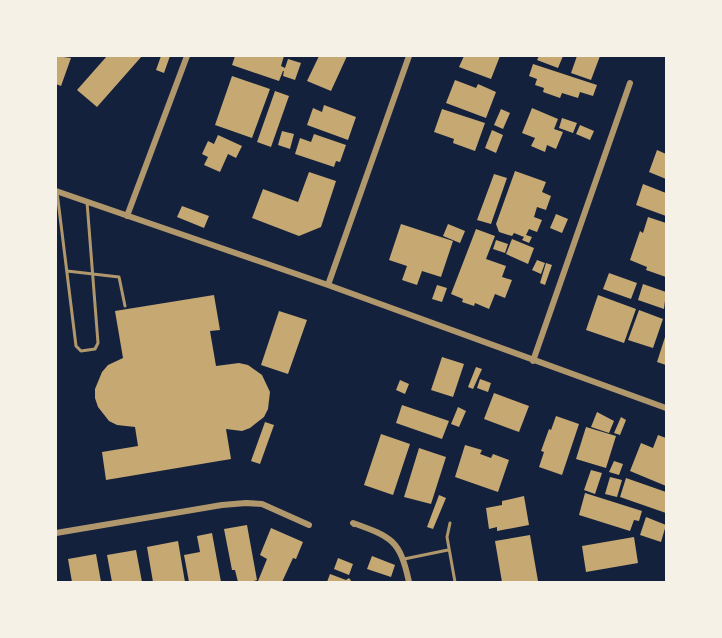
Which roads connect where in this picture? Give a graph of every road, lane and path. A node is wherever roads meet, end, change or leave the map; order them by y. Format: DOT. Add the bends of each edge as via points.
graph roads {
  1 [pos="188,56"];
  2 [pos="409,56"];
  3 [pos="630,84"];
  4 [pos="56,191"];
  5 [pos="87,202"];
  6 [pos="127,216"];
  7 [pos="67,271"];
  8 [pos="92,274"];
  9 [pos="328,285"];
  10 [pos="125,306"];
  11 [pos="533,361"];
  12 [pos="666,408"];
  13 [pos="450,523"];
  14 [pos="354,524"];
  15 [pos="309,525"];
  16 [pos="56,533"];
  17 [pos="448,550"];
  18 [pos="404,559"];
  19 [pos="409,582"];
  20 [pos="455,582"];
  1 -- 6 [label="street"];
  2 -- 9 [label="street"];
  3 -- 11 [label="street"];
  4 -- 5 [label="street"];
  4 -- 7 [label="lane"];
  5 -- 6 [label="street"];
  5 -- 8 [label="lane"];
  6 -- 9 [label="street"];
  7 -- 8 [label="lane"];
  7 -- 8 [label="lane" via="76,346 81,351 98,346"];
  8 -- 10 [label="lane" via="119,277"];
  9 -- 11 [label="street"];
  11 -- 12 [label="street"];
  13 -- 17 [label="lane"];
  14 -- 18 [label="street" via="382,533"];
  15 -- 16 [label="street" via="262,504 246,503"];
  17 -- 18 [label="lane"];
  17 -- 20 [label="lane"];
  18 -- 19 [label="street"];
}
